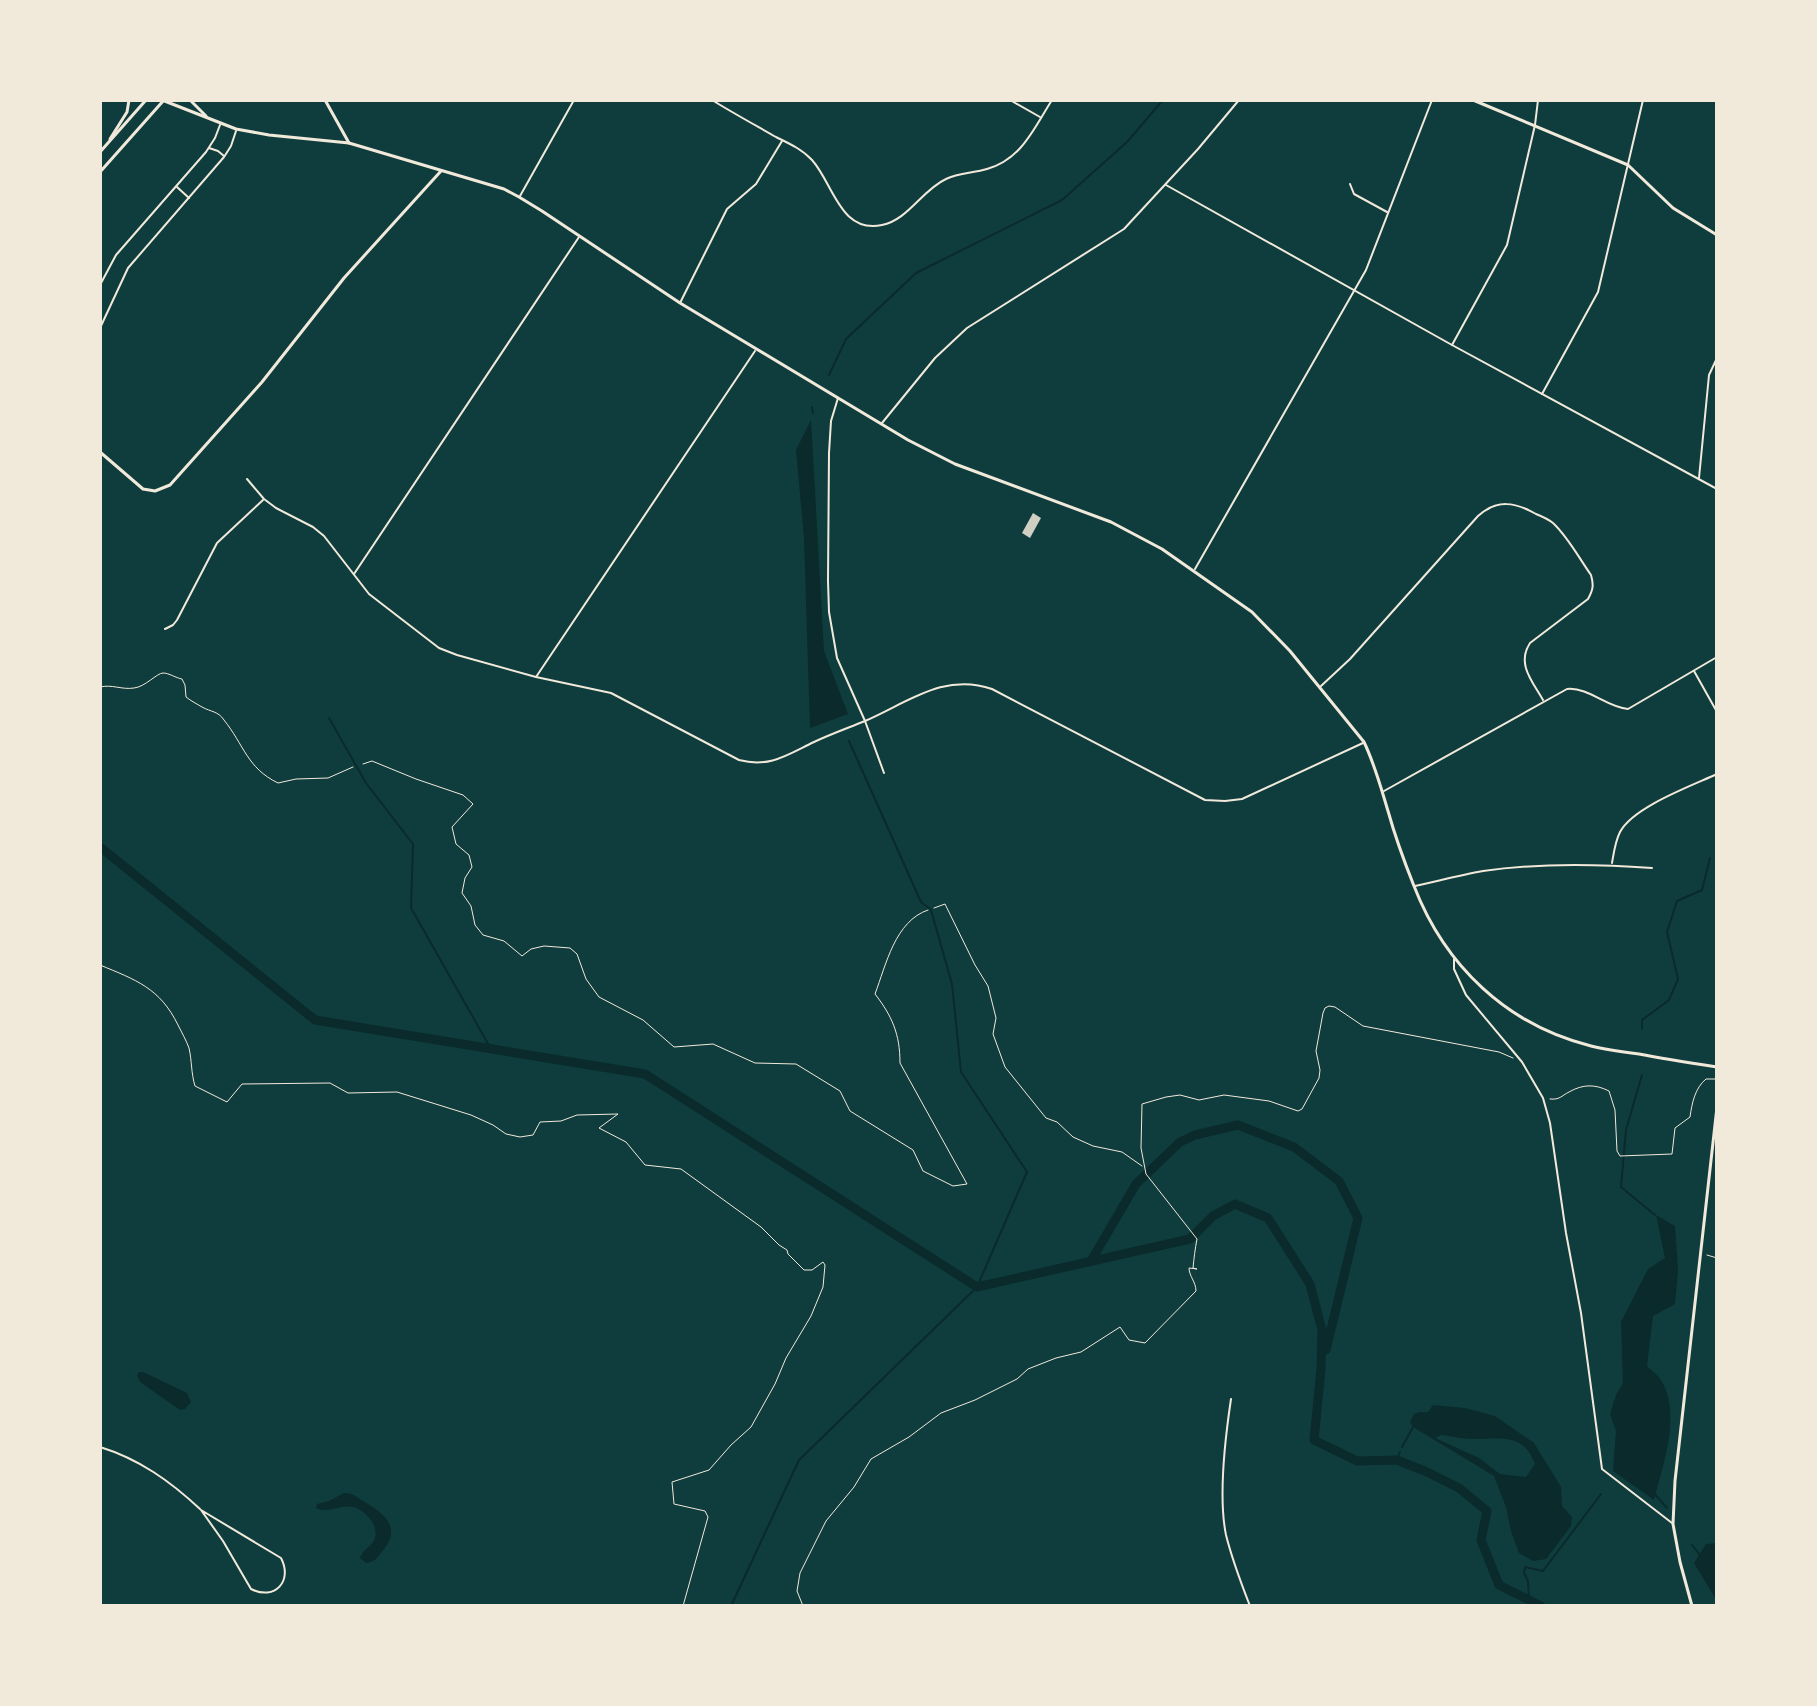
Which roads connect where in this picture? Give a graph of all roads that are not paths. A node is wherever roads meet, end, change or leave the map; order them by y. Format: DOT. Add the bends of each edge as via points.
graph roads {
  1 [pos="129,100"];
  2 [pos="146,100"];
  3 [pos="163,100"];
  4 [pos="190,100"];
  5 [pos="325,100"];
  6 [pos="574,100"];
  7 [pos="712,100"];
  8 [pos="1010,100"];
  9 [pos="1052,100"];
  10 [pos="1239,100"];
  11 [pos="1432,100"];
  12 [pos="1473,100"];
  13 [pos="1538,100"];
  14 [pos="1643,100"];
  15 [pos="1041,118"];
  16 [pos="208,119"];
  17 [pos="221,124"];
  18 [pos="1535,125"];
  19 [pos="236,129"];
  20 [pos="783,140"];
  21 [pos="108,142"];
  22 [pos="349,143"];
  23 [pos="209,148"];
  24 [pos="100,152"];
  25 [pos="224,157"];
  26 [pos="1628,165"];
  27 [pos="441,171"];
  28 [pos="100,172"];
  29 [pos="1350,184"];
  30 [pos="1166,185"];
  31 [pos="176,187"];
  32 [pos="519,197"];
  33 [pos="189,198"];
  34 [pos="1388,213"];
  35 [pos="1717,235"];
  36 [pos="580,236"];
  37 [pos="100,285"];
  38 [pos="1354,291"];
  39 [pos="680,303"];
  40 [pos="100,328"];
  41 [pos="1452,345"];
  42 [pos="755,350"];
  43 [pos="1717,358"];
  44 [pos="1542,394"];
  45 [pos="838,397"];
  46 [pos="881,424"];
  47 [pos="100,452"];
  48 [pos="247,479"];
  49 [pos="1698,479"];
  50 [pos="1717,489"];
  51 [pos="264,499"];
  52 [pos="1194,571"];
  53 [pos="354,574"];
  54 [pos="165,629"];
  55 [pos="1717,657"];
  56 [pos="1694,671"];
  57 [pos="536,677"];
  58 [pos="1320,686"];
  59 [pos="1543,700"];
  60 [pos="1717,712"];
  61 [pos="865,721"];
  62 [pos="1364,742"];
  63 [pos="884,773"];
  64 [pos="1717,774"];
  65 [pos="1383,792"];
  66 [pos="1612,865"];
  67 [pos="1652,868"];
  68 [pos="1414,886"];
  69 [pos="1454,959"];
  70 [pos="1717,1067"];
  71 [pos="1717,1107"];
  72 [pos="1231,1399"];
  73 [pos="100,1447"];
  74 [pos="201,1510"];
  75 [pos="1673,1524"];
  76 [pos="1250,1606"];
  77 [pos="1692,1606"];
  1 -- 21 [label="main road" via="126,115"];
  2 -- 21 [label="main road"];
  3 -- 16 [label="main road"];
  3 -- 28 [label="main road"];
  4 -- 16 [label="main road"];
  5 -- 22 [label="main road"];
  6 -- 32 [label="street"];
  7 -- 20 [label="street"];
  8 -- 15 [label="street"];
  9 -- 15 [label="street"];
  10 -- 30 [label="street"];
  11 -- 34 [label="street"];
  12 -- 18 [label="main road"];
  13 -- 18 [label="street"];
  14 -- 26 [label="street"];
  15 -- 20 [label="street" via="1005,163 949,177 893,221 871,226 857,224 843,212 807,154"];
  16 -- 17 [label="main road"];
  17 -- 19 [label="main road"];
  17 -- 23 [label="street"];
  18 -- 26 [label="main road"];
  18 -- 41 [label="street" via="1507,245"];
  19 -- 22 [label="main road"];
  19 -- 25 [label="street"];
  20 -- 39 [label="street" via="756,184 727,209"];
  21 -- 24 [label="main road"];
  22 -- 27 [label="main road"];
  23 -- 25 [label="street"];
  23 -- 31 [label="street"];
  25 -- 33 [label="street"];
  26 -- 35 [label="main road" via="1673,208"];
  26 -- 44 [label="street" via="1598,292"];
  27 -- 32 [label="main road"];
  27 -- 47 [label="main road" via="170,485 143,489"];
  29 -- 34 [label="street" via="1354,194"];
  30 -- 38 [label="street"];
  30 -- 46 [label="street" via="1124,229 967,328 924,370"];
  31 -- 33 [label="street"];
  31 -- 37 [label="street" via="113,259"];
  32 -- 36 [label="main road"];
  33 -- 40 [label="street" via="128,268"];
  34 -- 38 [label="street"];
  36 -- 39 [label="main road"];
  36 -- 53 [label="street"];
  38 -- 41 [label="street"];
  38 -- 52 [label="street"];
  39 -- 42 [label="main road"];
  41 -- 44 [label="street"];
  42 -- 45 [label="main road"];
  42 -- 57 [label="street"];
  43 -- 49 [label="street" via="1709,375"];
  44 -- 49 [label="street"];
  45 -- 46 [label="main road"];
  45 -- 61 [label="street" via="829,453 829,612 837,658"];
  46 -- 52 [label="main road" via="955,464 1111,522"];
  48 -- 51 [label="street"];
  49 -- 50 [label="street"];
  51 -- 53 [label="street" via="321,533"];
  51 -- 54 [label="street" via="217,543 175,623"];
  52 -- 58 [label="main road" via="1252,612"];
  53 -- 57 [label="street" via="369,594 439,648"];
  55 -- 56 [label="street"];
  56 -- 59 [label="street" via="1628,709 1573,688"];
  56 -- 60 [label="street"];
  57 -- 61 [label="street" via="611,693 753,764 775,760"];
  58 -- 59 [label="street" via="1485,509 1506,503 1552,523 1593,583 1588,599 1524,652 1527,673"];
  58 -- 62 [label="main road"];
  59 -- 65 [label="street"];
  61 -- 62 [label="street" via="945,685 982,686 1190,793 1225,801 1242,799"];
  61 -- 63 [label="street"];
  62 -- 65 [label="main road"];
  64 -- 66 [label="street" via="1625,824"];
  65 -- 68 [label="main road"];
  66 -- 67 [label="street"];
  66 -- 68 [label="street" via="1503,869"];
  68 -- 69 [label="main road"];
  69 -- 70 [label="main road" via="1504,1006 1547,1031 1593,1047"];
  69 -- 75 [label="street" via="1466,995 1522,1062 1543,1098 1602,1469"];
  71 -- 75 [label="main road"];
  72 -- 76 [label="street" via="1222,1509"];
  73 -- 74 [label="street" via="157,1473"];
  74 -- 74 [label="street" via="251,1589 264,1593 281,1585 286,1573 281,1558"];
  75 -- 77 [label="main road"];
}
